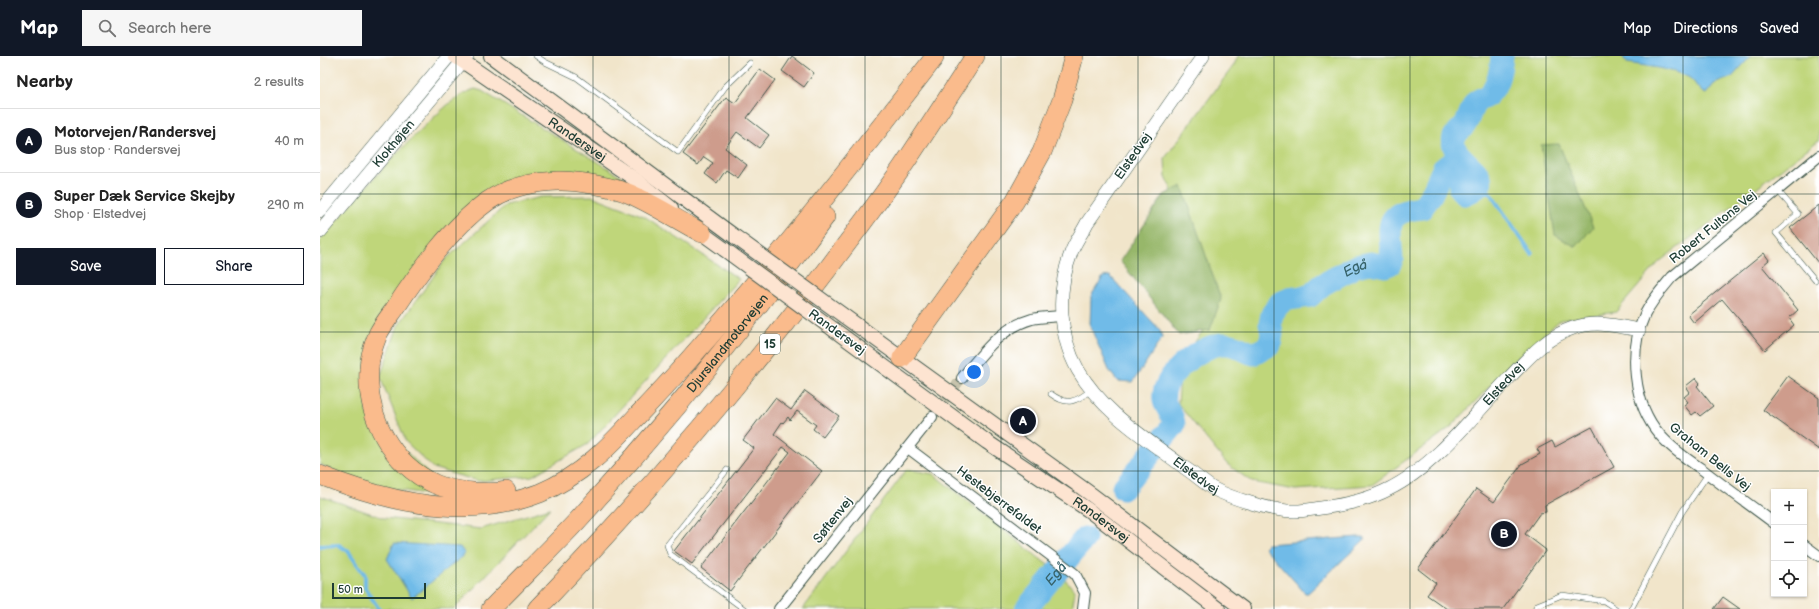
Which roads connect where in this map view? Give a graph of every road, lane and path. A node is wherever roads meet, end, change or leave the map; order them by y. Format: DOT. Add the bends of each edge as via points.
graph roads {
  1 [pos="449,56"];
  2 [pos="491,56"];
  3 [pos="536,56"];
  4 [pos="975,56"];
  5 [pos="1074,56"];
  6 [pos="1203,56"];
  7 [pos="935,57"];
  8 [pos="462,58"];
  9 [pos="750,64"];
  10 [pos="1819,156"];
  11 [pos="1778,191"];
  12 [pos="320,211"];
  13 [pos="320,232"];
  14 [pos="702,233"];
  15 [pos="1815,280"];
  16 [pos="1062,316"];
  17 [pos="1640,330"];
  18 [pos="897,365"];
  19 [pos="962,378"];
  20 [pos="1091,390"];
  21 [pos="1051,394"];
  22 [pos="932,417"];
  23 [pos="626,428"];
  24 [pos="908,448"];
  25 [pos="727,470"];
  26 [pos="1708,474"];
  27 [pos="320,475"];
  28 [pos="1771,521"];
  29 [pos="1807,547"];
  30 [pos="1819,556"];
  31 [pos="491,609"];
  32 [pos="537,609"];
  33 [pos="744,609"];
  34 [pos="779,609"];
  35 [pos="1084,609"];
  36 [pos="1218,609"];
  37 [pos="1243,609"];
  38 [pos="1535,609"];
  39 [pos="1616,609"];
  40 [pos="1631,609"];
  1 -- 12 [label="street, Klokhøjen"];
  2 -- 18 [label="main road, Randersvej, bridge" via="844,316"];
  3 -- 9 [label="lane" via="576,77 678,152 725,87"];
  4 -- 32 [label="highway, 15" via="909,158 869,214 749,371 599,545"];
  5 -- 18 [label="highway" via="1062,100 1042,152 1015,201"];
  6 -- 16 [label="street, Elstedvej" via="1087,223 1072,250 1063,277"];
  7 -- 23 [label="highway" via="758,281"];
  7 -- 31 [label="highway, Djurslandmotorvejen / 15" via="852,180 786,271 726,347 577,520"];
  8 -- 13 [label="street, Klokhøjen"];
  8 -- 14 [label="main road, Randersvej" via="636,180"];
  10 -- 11 [label="street, Robert Fultons Vej"];
  11 -- 15 [label="lane" via="1798,214 1776,233"];
  11 -- 17 [label="street, Robert Fultons Vej" via="1672,277 1657,294 1645,314"];
  14 -- 18 [label="main road, Randersvej, bridge" via="833,329"];
  14 -- 23 [label="highway" via="630,194 584,183 534,183 508,190 469,217 435,253 378,334 369,368 370,402 379,428 394,453 415,473 436,484 461,491 496,493 534,484 572,468 600,450"];
  16 -- 19 [label="street" via="1032,319 1001,334"];
  16 -- 20 [label="street, Elstedvej" via="1070,352"];
  17 -- 20 [label="street, Elstedvej" via="1590,324 1574,327 1545,342 1428,464 1390,489 1348,504 1295,511 1250,503 1212,488 1109,410"];
  17 -- 26 [label="street, Graham Bells Vej" via="1635,372 1638,391 1646,412 1660,435"];
  18 -- 36 [label="main road, Randersvej" via="987,442 1088,509"];
  18 -- 37 [label="main road, Randersvej" via="1092,495"];
  20 -- 21 [label="lane" via="1075,400 1065,402"];
  22 -- 24 [label="street"];
  23 -- 27 [label="highway" via="603,453 575,474 539,493 498,504 450,507 406,501"];
  24 -- 34 [label="street, Søftenvej"];
  24 -- 35 [label="street, Hestebjerrefaldet" via="1075,574 1086,593"];
  25 -- 33 [label="lane" via="667,545 670,554"];
  26 -- 28 [label="street, Graham Bells Vej"];
  26 -- 40 [label="lane" via="1682,512"];
  29 -- 30 [label="street"];
  38 -- 39 [label="lane" via="1562,596 1604,601"];
}
